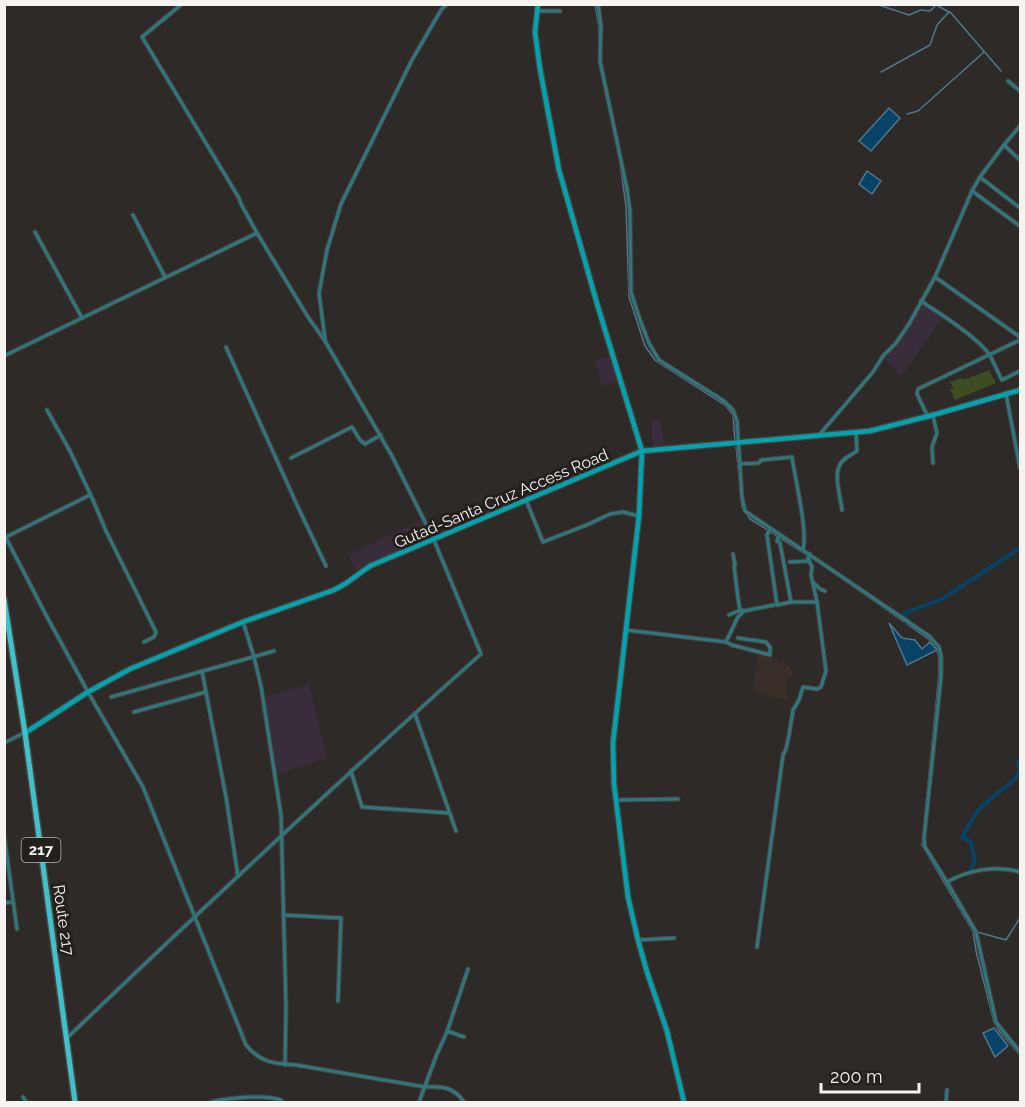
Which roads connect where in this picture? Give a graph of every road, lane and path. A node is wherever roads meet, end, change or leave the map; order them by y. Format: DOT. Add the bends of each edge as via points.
graph roads {
  1 [pos="182,4"];
  2 [pos="447,4"];
  3 [pos="538,4"];
  4 [pos="598,4"];
  5 [pos="537,11"];
  6 [pos="560,11"];
  7 [pos="1008,81"];
  8 [pos="1020,91"];
  9 [pos="1020,126"];
  10 [pos="1004,145"];
  11 [pos="1020,160"];
  12 [pos="980,177"];
  13 [pos="972,191"];
  14 [pos="1020,208"];
  15 [pos="133,215"];
  16 [pos="1020,226"];
  17 [pos="35,232"];
  18 [pos="257,233"];
  19 [pos="165,278"];
  20 [pos="934,278"];
  21 [pos="921,301"];
  22 [pos="81,318"];
  23 [pos="1020,338"];
  24 [pos="325,341"];
  25 [pos="226,347"];
  26 [pos="989,355"];
  27 [pos="4,356"];
  28 [pos="1020,371"];
  29 [pos="1020,390"];
  30 [pos="1006,394"];
  31 [pos="47,410"];
  32 [pos="931,416"];
  33 [pos="856,432"];
  34 [pos="820,434"];
  35 [pos="381,435"];
  36 [pos="738,442"];
  37 [pos="642,451"];
  38 [pos="291,458"];
  39 [pos="740,464"];
  40 [pos="933,464"];
  41 [pos="1020,468"];
  42 [pos="90,495"];
  43 [pos="526,500"];
  44 [pos="842,510"];
  45 [pos="639,516"];
  46 [pos="770,529"];
  47 [pos="5,535"];
  48 [pos="779,535"];
  49 [pos="434,540"];
  50 [pos="803,549"];
  51 [pos="733,554"];
  52 [pos="810,554"];
  53 [pos="810,561"];
  54 [pos="790,562"];
  55 [pos="326,566"];
  56 [pos="813,582"];
  57 [pos="825,591"];
  58 [pos="4,599"];
  59 [pos="790,602"];
  60 [pos="818,602"];
  61 [pos="774,605"];
  62 [pos="744,611"];
  63 [pos="729,615"];
  64 [pos="243,622"];
  65 [pos="627,630"];
  66 [pos="738,638"];
  67 [pos="144,642"];
  68 [pos="726,642"];
  69 [pos="274,651"];
  70 [pos="254,657"];
  71 [pos="202,671"];
  72 [pos="88,692"];
  73 [pos="206,692"];
  74 [pos="111,697"];
  75 [pos="134,712"];
  76 [pos="415,713"];
  77 [pos="25,733"];
  78 [pos="4,743"];
  79 [pos="351,771"];
  80 [pos="678,799"];
  81 [pos="615,800"];
  82 [pos="450,813"];
  83 [pos="456,831"];
  84 [pos="4,835"];
  85 [pos="283,835"];
  86 [pos="9,871"];
  87 [pos="4,872"];
  88 [pos="1020,872"];
  89 [pos="238,876"];
  90 [pos="947,882"];
  91 [pos="12,902"];
  92 [pos="4,903"];
  93 [pos="283,915"];
  94 [pos="194,917"];
  95 [pos="17,929"];
  96 [pos="674,938"];
  97 [pos="638,940"];
  98 [pos="757,947"];
  99 [pos="468,969"];
  100 [pos="338,1001"];
  101 [pos="447,1032"];
  102 [pos="464,1036"];
  103 [pos="66,1038"];
  104 [pos="1020,1052"];
  105 [pos="285,1065"];
  106 [pos="425,1087"];
  107 [pos="947,1090"];
  108 [pos="23,1097"];
  109 [pos="26,1102"];
  110 [pos="75,1102"];
  111 [pos="211,1102"];
  112 [pos="282,1102"];
  113 [pos="419,1102"];
  114 [pos="464,1102"];
  115 [pos="684,1102"];
  116 [pos="946,1102"];
  1 -- 18 [label="street" via="142,37 202,133"];
  2 -- 24 [label="street" via="412,60 340,204 319,293"];
  3 -- 5 [label="street"];
  4 -- 36 [label="street" via="600,61 629,200 631,292 637,311 659,360 734,410"];
  5 -- 6 [label="street"];
  5 -- 37 [label="street" via="536,42 559,170"];
  7 -- 8 [label="street"];
  9 -- 10 [label="street"];
  10 -- 11 [label="street"];
  10 -- 12 [label="street"];
  12 -- 13 [label="street"];
  12 -- 14 [label="street"];
  13 -- 16 [label="street"];
  13 -- 20 [label="street"];
  15 -- 19 [label="street"];
  17 -- 22 [label="street"];
  18 -- 19 [label="street"];
  18 -- 24 [label="street"];
  19 -- 22 [label="street"];
  20 -- 21 [label="street"];
  20 -- 23 [label="street"];
  21 -- 26 [label="street"];
  21 -- 34 [label="street" via="896,343"];
  22 -- 27 [label="street"];
  23 -- 26 [label="street"];
  24 -- 35 [label="street"];
  25 -- 55 [label="street"];
  26 -- 28 [label="street" via="1002,380"];
  26 -- 32 [label="street" via="917,390"];
  29 -- 30 [label="street, Gutad-Santa Cruz Access Road"];
  30 -- 32 [label="street, Gutad-Santa Cruz Access Road"];
  30 -- 41 [label="street"];
  31 -- 42 [label="street"];
  32 -- 33 [label="street, Gutad-Santa Cruz Access Road"];
  32 -- 40 [label="street" via="937,434 932,447"];
  33 -- 34 [label="street, Gutad-Santa Cruz Access Road"];
  33 -- 44 [label="street" via="857,451 838,467"];
  34 -- 36 [label="street, Gutad-Santa Cruz Access Road"];
  35 -- 38 [label="street" via="365,444 352,427"];
  35 -- 49 [label="street"];
  36 -- 37 [label="street, Gutad-Santa Cruz Access Road"];
  36 -- 39 [label="street"];
  37 -- 43 [label="street, Gutad-Santa Cruz Access Road"];
  37 -- 45 [label="street"];
  39 -- 46 [label="street" via="745,511"];
  39 -- 50 [label="street" via="792,457"];
  42 -- 47 [label="street"];
  42 -- 67 [label="street" via="156,632 154,638"];
  43 -- 45 [label="street" via="543,542 610,514"];
  43 -- 49 [label="street, Gutad-Santa Cruz Access Road"];
  45 -- 65 [label="street"];
  46 -- 48 [label="street"];
  46 -- 59 [label="street" via="767,535 777,605"];
  47 -- 72 [label="street"];
  48 -- 50 [label="street"];
  48 -- 59 [label="street"];
  49 -- 64 [label="street, Gutad-Santa Cruz Access Road" via="370,566 334,590"];
  49 -- 76 [label="street" via="481,654"];
  50 -- 52 [label="street"];
  51 -- 62 [label="street" via="738,598"];
  52 -- 53 [label="street"];
  52 -- 90 [label="street" via="929,636 939,647 941,677 924,838 925,847"];
  53 -- 54 [label="street"];
  53 -- 56 [label="street"];
  56 -- 57 [label="street"];
  56 -- 60 [label="street"];
  58 -- 77 [label="main road, Route 217 / 217"];
  59 -- 60 [label="street"];
  60 -- 98 [label="street" via="826,671 821,687 802,687 793,710 783,755"];
  61 -- 62 [label="street"];
  62 -- 63 [label="street"];
  62 -- 68 [label="street"];
  64 -- 70 [label="street"];
  64 -- 72 [label="street, Gutad-Santa Cruz Access Road" via="130,669"];
  65 -- 68 [label="street"];
  65 -- 81 [label="street" via="613,743"];
  66 -- 68 [label="street" via="766,642 770,654"];
  69 -- 70 [label="street"];
  70 -- 71 [label="street"];
  70 -- 85 [label="street"];
  71 -- 73 [label="street"];
  71 -- 74 [label="street"];
  72 -- 77 [label="street, Gutad-Santa Cruz Access Road"];
  72 -- 94 [label="street" via="143,787"];
  73 -- 75 [label="street"];
  73 -- 89 [label="street"];
  76 -- 79 [label="street"];
  76 -- 82 [label="street"];
  77 -- 78 [label="street"];
  77 -- 103 [label="main road, Route 217 / 217"];
  79 -- 82 [label="street" via="362,807"];
  79 -- 85 [label="street"];
  80 -- 81 [label="street"];
  81 -- 97 [label="street"];
  82 -- 83 [label="street"];
  84 -- 86 [label="street"];
  85 -- 89 [label="street"];
  85 -- 93 [label="street"];
  86 -- 87 [label="street"];
  86 -- 91 [label="street"];
  88 -- 90 [label="street" via="974,871"];
  89 -- 94 [label="street"];
  90 -- 104 [label="street" via="976,932 996,1022"];
  91 -- 92 [label="street"];
  91 -- 95 [label="street"];
  93 -- 100 [label="street" via="341,918"];
  93 -- 105 [label="street"];
  94 -- 103 [label="street"];
  94 -- 105 [label="street" via="246,1045 266,1062"];
  96 -- 97 [label="street"];
  97 -- 115 [label="street" via="667,1030"];
  99 -- 101 [label="street"];
  101 -- 102 [label="street"];
  101 -- 106 [label="street"];
  103 -- 110 [label="main road, Route 217 / 217"];
  105 -- 106 [label="street"];
  106 -- 113 [label="street"];
  106 -- 114 [label="street" via="451,1089"];
  107 -- 116 [label="street"];
  108 -- 109 [label="street"];
  111 -- 112 [label="street" via="261,1097"];
}
